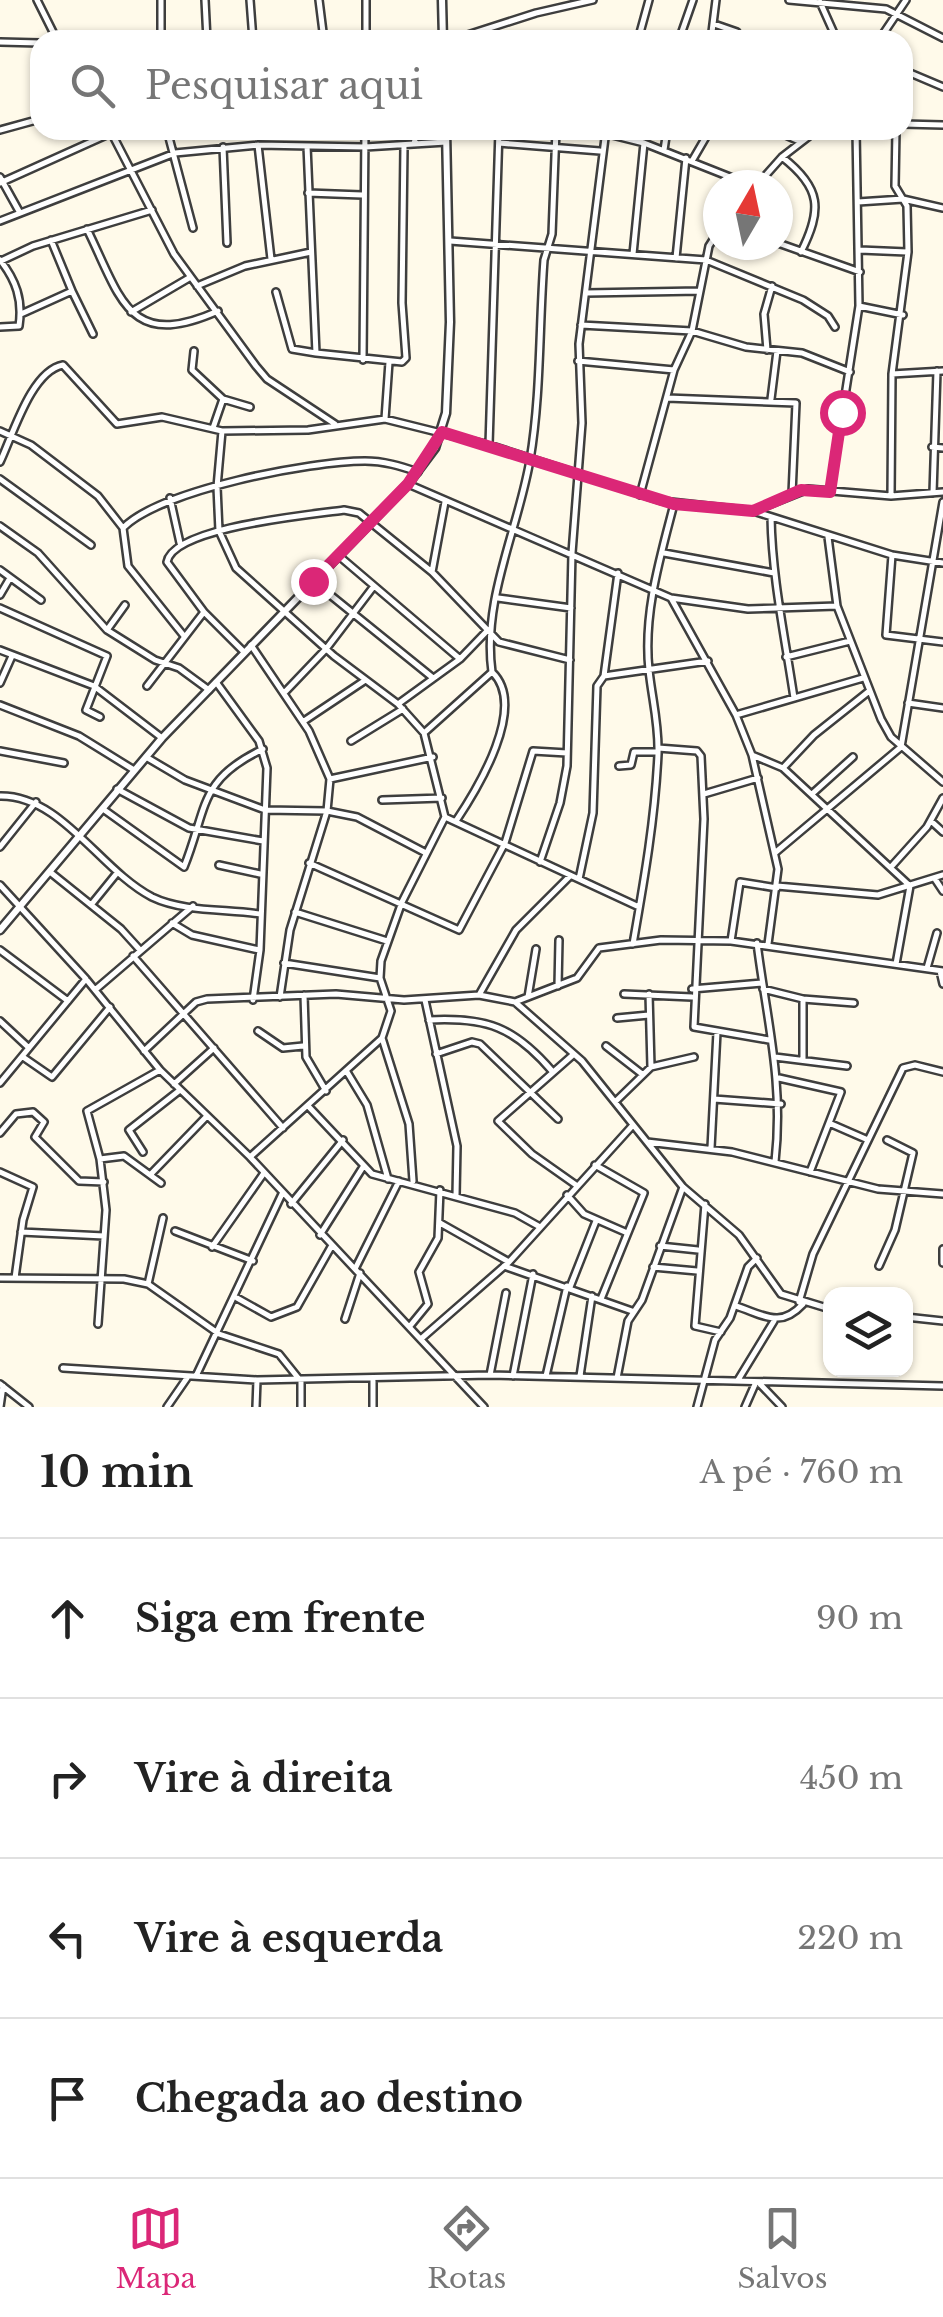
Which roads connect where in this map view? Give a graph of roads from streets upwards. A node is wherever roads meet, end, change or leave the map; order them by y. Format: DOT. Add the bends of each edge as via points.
graph roads {
  1 [pos="37,0"];
  2 [pos="161,0"];
  3 [pos="205,0"];
  4 [pos="250,0"];
  5 [pos="319,0"];
  6 [pos="366,0"];
  7 [pos="442,0"];
  8 [pos="589,0"];
  9 [pos="648,0"];
  10 [pos="693,0"];
  11 [pos="716,0"];
  12 [pos="789,0"];
  13 [pos="906,0"];
  14 [pos="569,2"];
  15 [pos="820,2"];
  16 [pos="895,12"];
  17 [pos="714,24"];
  18 [pos="52,30"];
  19 [pos="161,30"];
  20 [pos="207,30"];
  21 [pos="252,30"];
  22 [pos="323,30"];
  23 [pos="366,30"];
  24 [pos="443,30"];
  25 [pos="483,30"];
  26 [pos="640,30"];
  27 [pos="682,30"];
  28 [pos="713,30"];
  29 [pos="731,30"];
  30 [pos="833,30"];
  31 [pos="885,30"];
  32 [pos="943,38"];
  33 [pos="0,42"];
  34 [pos="30,43"];
  35 [pos="913,74"];
  36 [pos="943,87"];
  37 [pos="30,122"];
  38 [pos="913,124"];
  39 [pos="943,125"];
  40 [pos="0,130"];
  41 [pos="90,140"];
  42 [pos="115,140"];
  43 [pos="170,140"];
  44 [pos="365,140"];
  45 [pos="415,140"];
  46 [pos="499,140"];
  47 [pos="555,140"];
  48 [pos="603,140"];
  49 [pos="633,140"];
  50 [pos="665,140"];
  51 [pos="703,140"];
  52 [pos="794,140"];
  53 [pos="801,140"];
  54 [pos="856,140"];
  55 [pos="896,140"];
  56 [pos="446,142"];
  57 [pos="798,142"];
  58 [pos="499,143"];
  59 [pos="644,143"];
  60 [pos="415,144"];
  61 [pos="258,145"];
  62 [pos="308,146"];
  63 [pos="404,146"];
  64 [pos="555,146"];
  65 [pos="223,147"];
  66 [pos="365,147"];
  67 [pos="664,150"];
  68 [pos="600,152"];
  69 [pos="175,153"];
  70 [pos="782,156"];
  71 [pos="689,159"];
  72 [pos="133,169"];
  73 [pos="714,170"];
  74 [pos="770,170"];
  75 [pos="1,181"];
  76 [pos="308,193"];
  77 [pos="362,195"];
  78 [pos="903,199"];
  79 [pos="858,202"];
  80 [pos="943,208"];
  81 [pos="152,210"];
  82 [pos="20,213"];
  83 [pos="0,221"];
  84 [pos="193,228"];
  85 [pos="87,229"];
  86 [pos="51,240"];
  87 [pos="450,241"];
  88 [pos="227,243"];
  89 [pos="497,244"];
  90 [pos="548,246"];
  91 [pos="793,249"];
  92 [pos="590,250"];
  93 [pos="860,250"];
  94 [pos="311,252"];
  95 [pos="801,252"];
  96 [pos="908,252"];
  97 [pos="633,254"];
  98 [pos="676,258"];
  99 [pos="271,259"];
  100 [pos="0,260"];
  101 [pos="703,260"];
  102 [pos="706,260"];
  103 [pos="860,272"];
  104 [pos="190,278"];
  105 [pos="197,286"];
  106 [pos="772,286"];
  107 [pos="72,291"];
  108 [pos="700,291"];
  109 [pos="276,292"];
  110 [pos="586,293"];
  111 [pos="859,306"];
  112 [pos="218,311"];
  113 [pos="132,312"];
  114 [pos="21,314"];
  115 [pos="903,314"];
  116 [pos="581,325"];
  117 [pos="835,326"];
  118 [pos="0,327"];
  119 [pos="692,331"];
  120 [pos="92,334"];
  121 [pos="767,350"];
  122 [pos="777,350"];
  123 [pos="194,351"];
  124 [pos="316,353"];
  125 [pos="362,360"];
  126 [pos="578,360"];
  127 [pos="388,362"];
  128 [pos="674,370"];
  129 [pos="940,371"];
  130 [pos="850,372"];
  131 [pos="892,374"];
  132 [pos="667,398"];
  133 [pos="223,399"];
  134 [pos="770,399"];
  135 [pos="250,407"];
  136 [pos="385,419"];
  137 [pos="335,424"];
  138 [pos="213,428"];
  139 [pos="222,430"];
  140 [pos="0,431"];
  141 [pos="442,432"];
  142 [pos="14,434"];
  143 [pos="489,445"];
  144 [pos="932,447"];
  145 [pos="943,448"];
  146 [pos="530,461"];
  147 [pos="0,462"];
  148 [pos="418,472"];
  149 [pos="578,476"];
  150 [pos="0,479"];
  151 [pos="408,484"];
  152 [pos="217,487"];
  153 [pos="830,492"];
  154 [pos="943,492"];
  155 [pos="933,493"];
  156 [pos="792,494"];
  157 [pos="640,495"];
  158 [pos="891,496"];
  159 [pos="170,498"];
  160 [pos="445,502"];
  161 [pos="943,502"];
  162 [pos="674,504"];
  163 [pos="753,511"];
  164 [pos="771,517"];
  165 [pos="370,522"];
  166 [pos="0,526"];
  167 [pos="123,528"];
  168 [pos="510,528"];
  169 [pos="220,531"];
  170 [pos="828,536"];
  171 [pos="180,544"];
  172 [pos="91,545"];
  173 [pos="572,553"];
  174 [pos="663,553"];
  175 [pos="892,555"];
  176 [pos="339,556"];
  177 [pos="939,563"];
  178 [pos="0,570"];
  179 [pos="432,572"];
  180 [pos="618,573"];
  181 [pos="774,573"];
  182 [pos="10,578"];
  183 [pos="313,581"];
  184 [pos="374,586"];
  185 [pos="654,588"];
  186 [pos="0,596"];
  187 [pos="498,598"];
  188 [pos="671,598"];
  189 [pos="41,600"];
  190 [pos="125,606"];
  191 [pos="838,606"];
  192 [pos="0,608"];
  193 [pos="571,608"];
  194 [pos="781,609"];
  195 [pos="204,612"];
  196 [pos="284,612"];
  197 [pos="352,615"];
  198 [pos="107,630"];
  199 [pos="489,635"];
  200 [pos="184,636"];
  201 [pos="918,639"];
  202 [pos="850,640"];
  203 [pos="943,642"];
  204 [pos="250,645"];
  205 [pos="326,649"];
  206 [pos="0,650"];
  207 [pos="243,652"];
  208 [pos="12,656"];
  209 [pos="786,657"];
  210 [pos="460,659"];
  211 [pos="570,660"];
  212 [pos="166,662"];
  213 [pos="708,662"];
  214 [pos="648,671"];
  215 [pos="492,672"];
  216 [pos="604,676"];
  217 [pos="433,678"];
  218 [pos="864,678"];
  219 [pos="364,681"];
  220 [pos="216,682"];
  221 [pos="0,683"];
  222 [pos="94,686"];
  223 [pos="147,686"];
  224 [pos="209,690"];
  225 [pos="868,692"];
  226 [pos="284,693"];
  227 [pos="794,698"];
  228 [pos="908,703"];
  229 [pos="0,705"];
  230 [pos="401,706"];
  231 [pos="943,708"];
  232 [pos="736,715"];
  233 [pos="100,716"];
  234 [pos="303,722"];
  235 [pos="424,733"];
  236 [pos="162,738"];
  237 [pos="351,741"];
  238 [pos="901,747"];
  239 [pos="263,750"];
  240 [pos="658,750"];
  241 [pos="0,751"];
  242 [pos="567,753"];
  243 [pos="752,755"];
  244 [pos="146,757"];
  245 [pos="433,757"];
  246 [pos="853,757"];
  247 [pos="64,763"];
  248 [pos="619,766"];
  249 [pos="783,768"];
  250 [pos="134,770"];
  251 [pos="758,778"];
  252 [pos="330,779"];
  253 [pos="943,782"];
  254 [pos="117,789"];
  255 [pos="210,790"];
  256 [pos="704,794"];
  257 [pos="812,794"];
  258 [pos="0,796"];
  259 [pos="442,798"];
  260 [pos="943,798"];
  261 [pos="382,800"];
  262 [pos="36,802"];
  263 [pos="827,807"];
  264 [pos="101,808"];
  265 [pos="266,810"];
  266 [pos="327,810"];
  267 [pos="444,817"];
  268 [pos="456,821"];
  269 [pos="931,821"];
  270 [pos="198,831"];
  271 [pos="943,832"];
  272 [pos="78,838"];
  273 [pos="262,841"];
  274 [pos="505,843"];
  275 [pos="0,847"];
  276 [pos="426,853"];
  277 [pos="776,853"];
  278 [pos="540,862"];
  279 [pos="309,863"];
  280 [pos="218,864"];
  281 [pos="890,868"];
  282 [pos="50,872"];
  283 [pos="117,873"];
  284 [pos="260,874"];
  285 [pos="570,876"];
  286 [pos="943,876"];
  287 [pos="934,878"];
  288 [pos="579,879"];
  289 [pos="0,885"];
  290 [pos="910,886"];
  291 [pos="777,887"];
  292 [pos="943,891"];
  293 [pos="402,902"];
  294 [pos="91,904"];
  295 [pos="20,906"];
  296 [pos="194,906"];
  297 [pos="639,907"];
  298 [pos="295,912"];
  299 [pos="260,914"];
  300 [pos="172,923"];
  301 [pos="0,930"];
  302 [pos="938,933"];
  303 [pos="559,940"];
  304 [pos="698,940"];
  305 [pos="388,941"];
  306 [pos="731,941"];
  307 [pos="757,943"];
  308 [pos="633,944"];
  309 [pos="768,944"];
  310 [pos="536,949"];
  311 [pos="0,950"];
  312 [pos="140,950"];
  313 [pos="260,950"];
  314 [pos="133,956"];
  315 [pos="284,963"];
  316 [pos="896,964"];
  317 [pos="927,968"];
  318 [pos="942,971"];
  319 [pos="380,978"];
  320 [pos="86,979"];
  321 [pos="943,984"];
  322 [pos="558,986"];
  323 [pos="762,986"];
  324 [pos="692,989"];
  325 [pos="95,990"];
  326 [pos="624,994"];
  327 [pos="649,994"];
  328 [pos="479,995"];
  329 [pos="304,996"];
  330 [pos="528,997"];
  331 [pos="692,997"];
  332 [pos="280,998"];
  333 [pos="386,998"];
  334 [pos="803,999"];
  335 [pos="253,1000"];
  336 [pos="425,1000"];
  337 [pos="68,1002"];
  338 [pos="515,1002"];
  339 [pos="854,1002"];
  340 [pos="110,1008"];
  341 [pos="649,1015"];
  342 [pos="187,1016"];
  343 [pos="617,1018"];
  344 [pos="429,1020"];
  345 [pos="0,1022"];
  346 [pos="258,1030"];
  347 [pos="717,1032"];
  348 [pos="382,1038"];
  349 [pos="770,1040"];
  350 [pos="304,1046"];
  351 [pos="606,1046"];
  352 [pos="29,1048"];
  353 [pos="214,1048"];
  354 [pos="144,1051"];
  355 [pos="436,1054"];
  356 [pos="574,1054"];
  357 [pos="22,1057"];
  358 [pos="694,1057"];
  359 [pos="775,1058"];
  360 [pos="802,1060"];
  361 [pos="847,1066"];
  362 [pos="651,1067"];
  363 [pos="160,1070"];
  364 [pos="552,1071"];
  365 [pos="347,1072"];
  366 [pos="943,1072"];
  367 [pos="642,1074"];
  368 [pos="780,1078"];
  369 [pos="0,1082"];
  370 [pos="177,1087"];
  371 [pos="528,1089"];
  372 [pos="327,1092"];
  373 [pos="714,1098"];
  374 [pos="615,1102"];
  375 [pos="780,1104"];
  376 [pos="309,1107"];
  377 [pos="207,1116"];
  378 [pos="558,1119"];
  379 [pos="829,1123"];
  380 [pos="633,1125"];
  381 [pos="284,1128"];
  382 [pos="0,1133"];
  383 [pos="343,1140"];
  384 [pos="868,1140"];
  385 [pos="886,1140"];
  386 [pos="647,1142"];
  387 [pos="710,1148"];
  388 [pos="143,1152"];
  389 [pos="250,1156"];
  390 [pos="100,1159"];
  391 [pos="774,1162"];
  392 [pos="595,1165"];
  393 [pos="363,1167"];
  394 [pos="0,1172"];
  395 [pos="810,1172"];
  396 [pos="264,1173"];
  397 [pos="151,1174"];
  398 [pos="388,1178"];
  399 [pos="399,1181"];
  400 [pos="104,1182"];
  401 [pos="413,1182"];
  402 [pos="161,1183"];
  403 [pos="847,1183"];
  404 [pos="576,1185"];
  405 [pos="684,1187"];
  406 [pos="440,1190"];
  407 [pos="901,1191"];
  408 [pos="282,1194"];
  409 [pos="943,1194"];
  410 [pos="567,1195"];
  411 [pos="456,1196"];
  412 [pos="291,1204"];
  413 [pos="704,1204"];
  414 [pos="163,1218"];
  415 [pos="596,1221"];
  416 [pos="440,1223"];
  417 [pos="540,1227"];
  418 [pos="21,1232"];
  419 [pos="174,1232"];
  420 [pos="625,1232"];
  421 [pos="320,1235"];
  422 [pos="104,1236"];
  423 [pos="660,1246"];
  424 [pos="331,1247"];
  425 [pos="212,1248"];
  426 [pos="698,1250"];
  427 [pos="943,1250"];
  428 [pos="756,1258"];
  429 [pos="253,1261"];
  430 [pos="943,1263"];
  431 [pos="507,1264"];
  432 [pos="879,1266"];
  433 [pos="653,1267"];
  434 [pos="357,1271"];
  435 [pos="697,1271"];
  436 [pos="534,1274"];
  437 [pos="0,1278"];
  438 [pos="15,1278"];
  439 [pos="102,1280"];
  440 [pos="148,1284"];
  441 [pos="569,1287"];
  442 [pos="506,1293"];
  443 [pos="592,1296"];
  444 [pos="236,1298"];
  445 [pos="601,1299"];
  446 [pos="800,1303"];
  447 [pos="736,1306"];
  448 [pos="823,1308"];
  449 [pos="632,1310"];
  450 [pos="913,1319"];
  451 [pos="344,1320"];
  452 [pos="774,1321"];
  453 [pos="943,1322"];
  454 [pos="98,1324"];
  455 [pos="410,1326"];
  456 [pos="721,1332"];
  457 [pos="219,1334"];
  458 [pos="422,1338"];
  459 [pos="63,1368"];
  460 [pos="490,1375"];
  461 [pos="513,1376"];
  462 [pos="546,1376"];
  463 [pos="580,1376"];
  464 [pos="196,1377"];
  465 [pos="456,1377"];
  466 [pos="187,1378"];
  467 [pos="617,1378"];
  468 [pos="300,1379"];
  469 [pos="256,1380"];
  470 [pos="704,1380"];
  471 [pos="738,1380"];
  472 [pos="374,1381"];
  473 [pos="757,1382"];
  474 [pos="2,1385"];
  475 [pos="943,1386"];
  476 [pos="0,1407"];
  477 [pos="29,1407"];
  478 [pos="167,1407"];
  479 [pos="256,1407"];
  480 [pos="301,1407"];
  481 [pos="373,1407"];
  482 [pos="484,1407"];
  483 [pos="697,1407"];
  484 [pos="744,1407"];
  485 [pos="782,1407"];
  1 -- 18 [label="street"];
  2 -- 19 [label="street"];
  3 -- 20 [label="street"];
  4 -- 21 [label="street"];
  5 -- 22 [label="street"];
  6 -- 23 [label="street"];
  7 -- 24 [label="street"];
  8 -- 14 [label="street"];
  9 -- 26 [label="street"];
  10 -- 27 [label="street"];
  11 -- 17 [label="street"];
  12 -- 15 [label="street"];
  13 -- 16 [label="street"];
  14 -- 25 [label="street"];
  15 -- 16 [label="street"];
  15 -- 30 [label="street"];
  16 -- 31 [label="street"];
  16 -- 32 [label="street"];
  17 -- 28 [label="street"];
  17 -- 29 [label="street"];
  33 -- 34 [label="street"];
  35 -- 36 [label="street"];
  37 -- 40 [label="street"];
  38 -- 39 [label="street"];
  41 -- 75 [label="street"];
  42 -- 72 [label="street"];
  43 -- 69 [label="street"];
  44 -- 66 [label="street"];
  45 -- 60 [label="street"];
  46 -- 58 [label="street"];
  47 -- 64 [label="street"];
  48 -- 68 [label="street"];
  49 -- 59 [label="street"];
  50 -- 67 [label="street"];
  51 -- 71 [label="street"];
  52 -- 57 [label="street"];
  53 -- 57 [label="street"];
  54 -- 79 [label="street"];
  55 -- 78 [label="street" via="895,186"];
  56 -- 60 [label="street"];
  56 -- 87 [label="street"];
  57 -- 70 [label="street"];
  58 -- 64 [label="street"];
  58 -- 89 [label="street"];
  59 -- 67 [label="street"];
  59 -- 97 [label="street"];
  60 -- 63 [label="street"];
  61 -- 62 [label="street"];
  61 -- 65 [label="street"];
  61 -- 99 [label="street"];
  62 -- 66 [label="street"];
  62 -- 76 [label="street"];
  63 -- 66 [label="street"];
  63 -- 127 [label="street" via="406,358"];
  64 -- 68 [label="street"];
  64 -- 90 [label="street"];
  65 -- 69 [label="street"];
  65 -- 88 [label="street"];
  66 -- 77 [label="street"];
  67 -- 71 [label="street"];
  68 -- 92 [label="street"];
  69 -- 72 [label="street"];
  69 -- 84 [label="street"];
  70 -- 74 [label="street"];
  70 -- 95 [label="street" via="803,176 816,204 816,224"];
  71 -- 73 [label="street"];
  71 -- 98 [label="street"];
  72 -- 81 [label="street"];
  72 -- 82 [label="street"];
  75 -- 82 [label="street"];
  76 -- 77 [label="street"];
  76 -- 94 [label="street"];
  77 -- 125 [label="street"];
  78 -- 79 [label="street"];
  78 -- 80 [label="street"];
  78 -- 96 [label="street"];
  79 -- 93 [label="street"];
  81 -- 85 [label="street"];
  81 -- 104 [label="street"];
  82 -- 83 [label="street"];
  85 -- 86 [label="street"];
  85 -- 113 [label="street"];
  86 -- 100 [label="street"];
  86 -- 107 [label="street"];
  87 -- 89 [label="street"];
  87 -- 141 [label="street"];
  89 -- 90 [label="street"];
  89 -- 143 [label="street"];
  90 -- 92 [label="street"];
  90 -- 146 [label="street"];
  91 -- 95 [label="street"];
  92 -- 97 [label="street"];
  92 -- 110 [label="street"];
  93 -- 96 [label="street"];
  93 -- 103 [label="street"];
  94 -- 99 [label="street"];
  94 -- 124 [label="street"];
  95 -- 103 [label="street"];
  96 -- 115 [label="street"];
  97 -- 98 [label="street"];
  98 -- 101 [label="street"];
  99 -- 105 [label="street"];
  100 -- 114 [label="street" via="14,281"];
  102 -- 106 [label="street"];
  102 -- 108 [label="street"];
  103 -- 111 [label="street"];
  104 -- 105 [label="street"];
  104 -- 113 [label="street"];
  105 -- 112 [label="street"];
  106 -- 117 [label="street"];
  106 -- 121 [label="street" via="764,314"];
  107 -- 114 [label="street"];
  107 -- 120 [label="street"];
  108 -- 110 [label="street"];
  108 -- 119 [label="street"];
  109 -- 124 [label="street" via="292,349"];
  110 -- 116 [label="street"];
  111 -- 115 [label="street"];
  111 -- 130 [label="street"];
  112 -- 113 [label="street" via="178,328"];
  112 -- 137 [label="street" via="267,378"];
  114 -- 118 [label="street" via="18,327"];
  115 -- 131 [label="street"];
  116 -- 119 [label="street"];
  116 -- 126 [label="street"];
  119 -- 121 [label="street"];
  119 -- 128 [label="street"];
  121 -- 122 [label="street"];
  122 -- 130 [label="street"];
  122 -- 134 [label="street"];
  123 -- 133 [label="street" via="192,370"];
  124 -- 125 [label="street"];
  125 -- 127 [label="street"];
  126 -- 128 [label="street"];
  126 -- 149 [label="street"];
  127 -- 136 [label="street"];
  128 -- 132 [label="street"];
  129 -- 131 [label="street"];
  129 -- 144 [label="street"];
  130 -- 153 [label="street"];
  131 -- 158 [label="street"];
  132 -- 134 [label="street"];
  132 -- 157 [label="street"];
  133 -- 135 [label="street"];
  133 -- 138 [label="street"];
  134 -- 156 [label="street" via="798,405"];
  136 -- 137 [label="street"];
  136 -- 141 [label="street"];
  137 -- 139 [label="street"];
  138 -- 139 [label="street"];
  138 -- 142 [label="street" via="162,418 118,424 58,365 35,390"];
  139 -- 152 [label="street"];
  140 -- 142 [label="street"];
  141 -- 143 [label="street"];
  141 -- 148 [label="street"];
  142 -- 147 [label="street"];
  142 -- 167 [label="street" via="90,488"];
  143 -- 146 [label="street"];
  144 -- 145 [label="street"];
  144 -- 155 [label="street"];
  146 -- 149 [label="street"];
  146 -- 168 [label="street"];
  148 -- 151 [label="street"];
  148 -- 152 [label="street" via="382,462 339,463"];
  149 -- 157 [label="street"];
  149 -- 173 [label="street"];
  150 -- 172 [label="street"];
  151 -- 160 [label="street"];
  151 -- 165 [label="street"];
  152 -- 159 [label="street"];
  152 -- 169 [label="street"];
  153 -- 156 [label="street"];
  153 -- 158 [label="street"];
  154 -- 155 [label="street"];
  155 -- 158 [label="street"];
  156 -- 163 [label="street"];
  157 -- 162 [label="street"];
  159 -- 167 [label="street"];
  159 -- 171 [label="street"];
  160 -- 168 [label="street"];
  160 -- 179 [label="street"];
  161 -- 177 [label="street"];
  162 -- 163 [label="street"];
  162 -- 174 [label="street"];
  163 -- 164 [label="street"];
  164 -- 170 [label="street"];
  164 -- 181 [label="street"];
  165 -- 169 [label="street" via="344,510"];
  165 -- 176 [label="street"];
  165 -- 179 [label="street"];
  166 -- 198 [label="street" via="38,553"];
  167 -- 200 [label="street" via="128,566"];
  168 -- 173 [label="street"];
  168 -- 187 [label="street"];
  169 -- 171 [label="street"];
  169 -- 196 [label="street" via="242,576"];
  170 -- 175 [label="street"];
  170 -- 191 [label="street"];
  171 -- 195 [label="street" via="166,562"];
  173 -- 180 [label="street"];
  173 -- 193 [label="street"];
  174 -- 181 [label="street"];
  174 -- 185 [label="street"];
  175 -- 177 [label="street"];
  175 -- 201 [label="street" via="884,632"];
  176 -- 183 [label="street"];
  176 -- 184 [label="street"];
  177 -- 201 [label="street"];
  178 -- 182 [label="street"];
  179 -- 199 [label="street"];
  180 -- 185 [label="street"];
  180 -- 216 [label="street"];
  181 -- 194 [label="street"];
  182 -- 186 [label="street"];
  182 -- 189 [label="street"];
  183 -- 196 [label="street"];
  183 -- 197 [label="street"];
  184 -- 197 [label="street"];
  184 -- 210 [label="street"];
  185 -- 188 [label="street"];
  185 -- 214 [label="street"];
  187 -- 193 [label="street"];
  187 -- 199 [label="street"];
  188 -- 194 [label="street"];
  188 -- 213 [label="street"];
  190 -- 198 [label="street"];
  191 -- 194 [label="street"];
  191 -- 202 [label="street"];
  192 -- 222 [label="street" via="107,656"];
  193 -- 211 [label="street"];
  194 -- 209 [label="street"];
  195 -- 200 [label="street"];
  195 -- 207 [label="street"];
  196 -- 204 [label="street"];
  196 -- 205 [label="street"];
  197 -- 205 [label="street"];
  197 -- 217 [label="street"];
  198 -- 212 [label="street"];
  199 -- 210 [label="street"];
  199 -- 211 [label="street" via="518,650"];
  199 -- 215 [label="street"];
  200 -- 212 [label="street"];
  201 -- 203 [label="street"];
  201 -- 228 [label="street"];
  202 -- 209 [label="street"];
  202 -- 218 [label="street"];
  204 -- 207 [label="street"];
  204 -- 226 [label="street"];
  205 -- 219 [label="street"];
  205 -- 226 [label="street"];
  206 -- 208 [label="street"];
  207 -- 220 [label="street"];
  208 -- 221 [label="street"];
  208 -- 222 [label="street"];
  209 -- 227 [label="street"];
  210 -- 217 [label="street"];
  211 -- 242 [label="street"];
  212 -- 223 [label="street"];
  212 -- 224 [label="street"];
  213 -- 214 [label="street"];
  213 -- 232 [label="street"];
  214 -- 216 [label="street"];
  214 -- 240 [label="street"];
  215 -- 235 [label="street"];
  215 -- 268 [label="street" via="505,697 496,746"];
  216 -- 288 [label="street" via="597,686 593,813"];
  217 -- 230 [label="street"];
  218 -- 225 [label="street"];
  218 -- 227 [label="street"];
  219 -- 230 [label="street"];
  219 -- 234 [label="street"];
  220 -- 224 [label="street"];
  220 -- 239 [label="street"];
  222 -- 233 [label="street" via="86,710"];
  222 -- 236 [label="street"];
  224 -- 236 [label="street"];
  225 -- 238 [label="street"];
  225 -- 249 [label="street"];
  226 -- 234 [label="street"];
  227 -- 232 [label="street"];
  228 -- 231 [label="street"];
  228 -- 238 [label="street"];
  229 -- 250 [label="street" via="79,736"];
  230 -- 235 [label="street"];
  230 -- 237 [label="street"];
  232 -- 243 [label="street"];
  234 -- 252 [label="street"];
  235 -- 245 [label="street"];
  236 -- 244 [label="street"];
  238 -- 253 [label="street"];
  238 -- 263 [label="street"];
  239 -- 255 [label="street" via="225,769"];
  239 -- 265 [label="street"];
  240 -- 248 [label="street" via="634,752 631,765"];
  240 -- 256 [label="street" via="700,752"];
  240 -- 297 [label="street" via="650,859"];
  241 -- 247 [label="street"];
  242 -- 274 [label="street" via="533,751"];
  242 -- 278 [label="street" via="560,804"];
  243 -- 249 [label="street"];
  243 -- 251 [label="street"];
  244 -- 250 [label="street"];
  244 -- 255 [label="street"];
  245 -- 252 [label="street"];
  245 -- 259 [label="street"];
  246 -- 257 [label="street"];
  249 -- 257 [label="street"];
  250 -- 254 [label="street"];
  251 -- 256 [label="street"];
  251 -- 277 [label="street"];
  252 -- 266 [label="street"];
  254 -- 264 [label="street"];
  254 -- 270 [label="street"];
  255 -- 265 [label="street"];
  255 -- 270 [label="street"];
  256 -- 304 [label="street"];
  257 -- 263 [label="street"];
  258 -- 262 [label="street"];
  259 -- 261 [label="street"];
  259 -- 267 [label="street"];
  260 -- 269 [label="street"];
  262 -- 272 [label="street"];
  262 -- 275 [label="street"];
  263 -- 277 [label="street"];
  263 -- 281 [label="street"];
  264 -- 270 [label="street" via="182,868"];
  264 -- 272 [label="street"];
  265 -- 266 [label="street"];
  265 -- 273 [label="street"];
  266 -- 276 [label="street" via="368,821"];
  266 -- 279 [label="street"];
  267 -- 268 [label="street"];
  267 -- 276 [label="street"];
  268 -- 274 [label="street"];
  269 -- 271 [label="street"];
  269 -- 281 [label="street"];
  270 -- 273 [label="street"];
  272 -- 282 [label="street"];
  272 -- 283 [label="street"];
  273 -- 284 [label="street"];
  274 -- 278 [label="street"];
  274 -- 293 [label="street" via="458,930"];
  276 -- 293 [label="street"];
  277 -- 291 [label="street"];
  278 -- 285 [label="street"];
  279 -- 293 [label="street"];
  279 -- 298 [label="street"];
  280 -- 284 [label="street"];
  281 -- 290 [label="street"];
  282 -- 294 [label="street"];
  282 -- 295 [label="street"];
  283 -- 294 [label="street"];
  283 -- 296 [label="street" via="154,898"];
  284 -- 299 [label="street"];
  285 -- 288 [label="street"];
  285 -- 328 [label="street" via="516,930"];
  286 -- 287 [label="street"];
  287 -- 290 [label="street"];
  287 -- 292 [label="street"];
  288 -- 297 [label="street"];
  289 -- 295 [label="street"];
  290 -- 291 [label="street" via="878,895"];
  290 -- 316 [label="street"];
  291 -- 306 [label="street" via="740,882"];
  291 -- 309 [label="street"];
  293 -- 305 [label="street"];
  294 -- 312 [label="street"];
  295 -- 301 [label="street"];
  295 -- 320 [label="street"];
  296 -- 299 [label="street"];
  296 -- 300 [label="street"];
  297 -- 308 [label="street"];
  298 -- 305 [label="street"];
  298 -- 315 [label="street"];
  299 -- 313 [label="street"];
  300 -- 312 [label="street"];
  300 -- 313 [label="street" via="201,938"];
  302 -- 317 [label="street"];
  303 -- 322 [label="street"];
  304 -- 306 [label="street"];
  304 -- 308 [label="street"];
  304 -- 324 [label="street"];
  305 -- 319 [label="street"];
  306 -- 307 [label="street"];
  307 -- 309 [label="street"];
  307 -- 323 [label="street"];
  308 -- 322 [label="street" via="595,950 584,974"];
  309 -- 316 [label="street"];
  310 -- 330 [label="street"];
  311 -- 337 [label="street"];
  312 -- 314 [label="street"];
  313 -- 335 [label="street"];
  314 -- 325 [label="street"];
  314 -- 342 [label="street"];
  315 -- 319 [label="street"];
  315 -- 332 [label="street"];
  316 -- 317 [label="street"];
  317 -- 318 [label="street"];
  318 -- 321 [label="street"];
  319 -- 333 [label="street"];
  320 -- 325 [label="street"];
  320 -- 337 [label="street"];
  322 -- 330 [label="street"];
  323 -- 324 [label="street"];
  323 -- 334 [label="street"];
  323 -- 349 [label="street"];
  324 -- 331 [label="street"];
  325 -- 340 [label="street"];
  326 -- 327 [label="street"];
  327 -- 331 [label="street"];
  327 -- 341 [label="street"];
  328 -- 336 [label="street"];
  328 -- 338 [label="street"];
  329 -- 332 [label="street"];
  329 -- 333 [label="street"];
  329 -- 350 [label="street"];
  330 -- 338 [label="street"];
  331 -- 347 [label="street" via="694,1027"];
  332 -- 335 [label="street"];
  333 -- 336 [label="street"];
  333 -- 348 [label="street" via="390,1020"];
  334 -- 339 [label="street"];
  334 -- 360 [label="street"];
  335 -- 342 [label="street" via="201,1000"];
  336 -- 344 [label="street"];
  337 -- 352 [label="street"];
  338 -- 356 [label="street"];
  340 -- 354 [label="street"];
  340 -- 357 [label="street" via="52,1077"];
  341 -- 343 [label="street"];
  341 -- 362 [label="street"];
  342 -- 353 [label="street"];
  342 -- 354 [label="street"];
  344 -- 355 [label="street"];
  344 -- 364 [label="street" via="504,1028"];
  345 -- 352 [label="street"];
  346 -- 350 [label="street" via="284,1048"];
  347 -- 349 [label="street"];
  347 -- 373 [label="street"];
  348 -- 365 [label="street"];
  348 -- 401 [label="street" via="409,1124"];
  349 -- 359 [label="street"];
  350 -- 372 [label="street" via="309,1068"];
  351 -- 367 [label="street"];
  352 -- 357 [label="street"];
  353 -- 370 [label="street"];
  353 -- 381 [label="street"];
  354 -- 363 [label="street"];
  355 -- 371 [label="street" via="477,1043"];
  355 -- 411 [label="street" via="457,1146"];
  356 -- 364 [label="street"];
  356 -- 374 [label="street"];
  357 -- 369 [label="street"];
  358 -- 362 [label="street"];
  359 -- 360 [label="street"];
  359 -- 368 [label="street"];
  360 -- 361 [label="street"];
  362 -- 367 [label="street"];
  363 -- 370 [label="street"];
  363 -- 390 [label="street" via="89,1108"];
  364 -- 371 [label="street"];
  365 -- 372 [label="street"];
  365 -- 398 [label="street" via="367,1105"];
  366 -- 384 [label="street" via="904,1066"];
  367 -- 374 [label="street"];
  368 -- 375 [label="street"];
  368 -- 379 [label="street" via="841,1092"];
  370 -- 377 [label="street"];
  370 -- 388 [label="street" via="129,1130"];
  371 -- 378 [label="street"];
  371 -- 404 [label="street" via="498,1121"];
  372 -- 376 [label="street"];
  373 -- 375 [label="street"];
  373 -- 387 [label="street"];
  374 -- 380 [label="street"];
  375 -- 391 [label="street"];
  376 -- 381 [label="street"];
  376 -- 383 [label="street"];
  377 -- 389 [label="street"];
  377 -- 397 [label="street"];
  379 -- 384 [label="street"];
  379 -- 395 [label="street"];
  380 -- 386 [label="street"];
  380 -- 392 [label="street"];
  381 -- 389 [label="street"];
  382 -- 400 [label="street" via="20,1112 32,1112 44,1122 36,1137 79,1181"];
  383 -- 393 [label="street"];
  383 -- 412 [label="street"];
  384 -- 403 [label="street"];
  385 -- 407 [label="street" via="912,1151"];
  386 -- 387 [label="street"];
  386 -- 405 [label="street"];
  387 -- 391 [label="street"];
  389 -- 396 [label="street"];
  390 -- 397 [label="street" via="124,1156"];
  390 -- 400 [label="street"];
  391 -- 395 [label="street"];
  392 -- 404 [label="street"];
  392 -- 420 [label="street" via="644,1193"];
  393 -- 398 [label="street"];
  393 -- 421 [label="street"];
  394 -- 418 [label="street" via="33,1184"];
  395 -- 403 [label="street"];
  396 -- 408 [label="street"];
  396 -- 425 [label="street"];
  397 -- 402 [label="street"];
  398 -- 399 [label="street"];
  399 -- 401 [label="street"];
  399 -- 434 [label="street"];
  400 -- 422 [label="street"];
  401 -- 406 [label="street"];
  403 -- 407 [label="street"];
  403 -- 446 [label="street" via="813,1254"];
  404 -- 410 [label="street"];
  405 -- 413 [label="street"];
  405 -- 423 [label="street"];
  406 -- 411 [label="street"];
  406 -- 416 [label="street"];
  407 -- 409 [label="street"];
  407 -- 432 [label="street"];
  408 -- 412 [label="street"];
  408 -- 429 [label="street"];
  410 -- 415 [label="street"];
  410 -- 417 [label="street"];
  411 -- 417 [label="street"];
  412 -- 421 [label="street"];
  413 -- 426 [label="street"];
  413 -- 428 [label="street" via="740,1234"];
  414 -- 440 [label="street"];
  415 -- 420 [label="street"];
  415 -- 441 [label="street"];
  416 -- 431 [label="street"];
  416 -- 455 [label="street" via="420,1272 428,1304"];
  417 -- 431 [label="street"];
  418 -- 422 [label="street"];
  418 -- 438 [label="street"];
  419 -- 425 [label="street"];
  420 -- 445 [label="street"];
  421 -- 424 [label="street"];
  422 -- 439 [label="street"];
  423 -- 426 [label="street"];
  423 -- 433 [label="street"];
  424 -- 434 [label="street"];
  424 -- 444 [label="street" via="291,1310 271,1317"];
  425 -- 429 [label="street"];
  426 -- 435 [label="street"];
  427 -- 430 [label="street"];
  428 -- 446 [label="street" via="781,1294"];
  428 -- 447 [label="street"];
  429 -- 444 [label="street"];
  431 -- 436 [label="street"];
  431 -- 458 [label="street"];
  433 -- 435 [label="street"];
  433 -- 449 [label="street"];
  434 -- 451 [label="street"];
  434 -- 455 [label="street"];
  435 -- 456 [label="street" via="695,1326"];
  436 -- 441 [label="street"];
  436 -- 461 [label="street"];
  437 -- 438 [label="street"];
  438 -- 439 [label="street"];
  439 -- 440 [label="street"];
  439 -- 454 [label="street"];
  440 -- 457 [label="street"];
  441 -- 443 [label="street"];
  441 -- 462 [label="street"];
  442 -- 460 [label="street"];
  443 -- 445 [label="street"];
  443 -- 463 [label="street"];
  444 -- 457 [label="street"];
  445 -- 449 [label="street"];
  446 -- 448 [label="street"];
  446 -- 452 [label="street" via="791,1317"];
  447 -- 452 [label="street"];
  447 -- 456 [label="street"];
  449 -- 467 [label="street"];
  450 -- 453 [label="street"];
  452 -- 471 [label="street"];
  455 -- 458 [label="street"];
  456 -- 470 [label="street"];
  457 -- 464 [label="street"];
  457 -- 468 [label="street" via="279,1354"];
  458 -- 465 [label="street"];
  459 -- 466 [label="street"];
  460 -- 461 [label="street"];
  460 -- 465 [label="street"];
  461 -- 462 [label="street"];
  462 -- 463 [label="street"];
  463 -- 467 [label="street"];
  464 -- 466 [label="street"];
  464 -- 469 [label="street"];
  465 -- 472 [label="street"];
  465 -- 482 [label="street"];
  466 -- 478 [label="street"];
  467 -- 470 [label="street"];
  468 -- 469 [label="street"];
  468 -- 472 [label="street"];
  468 -- 480 [label="street"];
  469 -- 479 [label="street"];
  470 -- 471 [label="street"];
  470 -- 483 [label="street"];
  471 -- 473 [label="street"];
  472 -- 481 [label="street"];
  473 -- 475 [label="street"];
  473 -- 484 [label="street"];
  473 -- 485 [label="street"];
  474 -- 476 [label="street"];
  474 -- 477 [label="street"];
}
